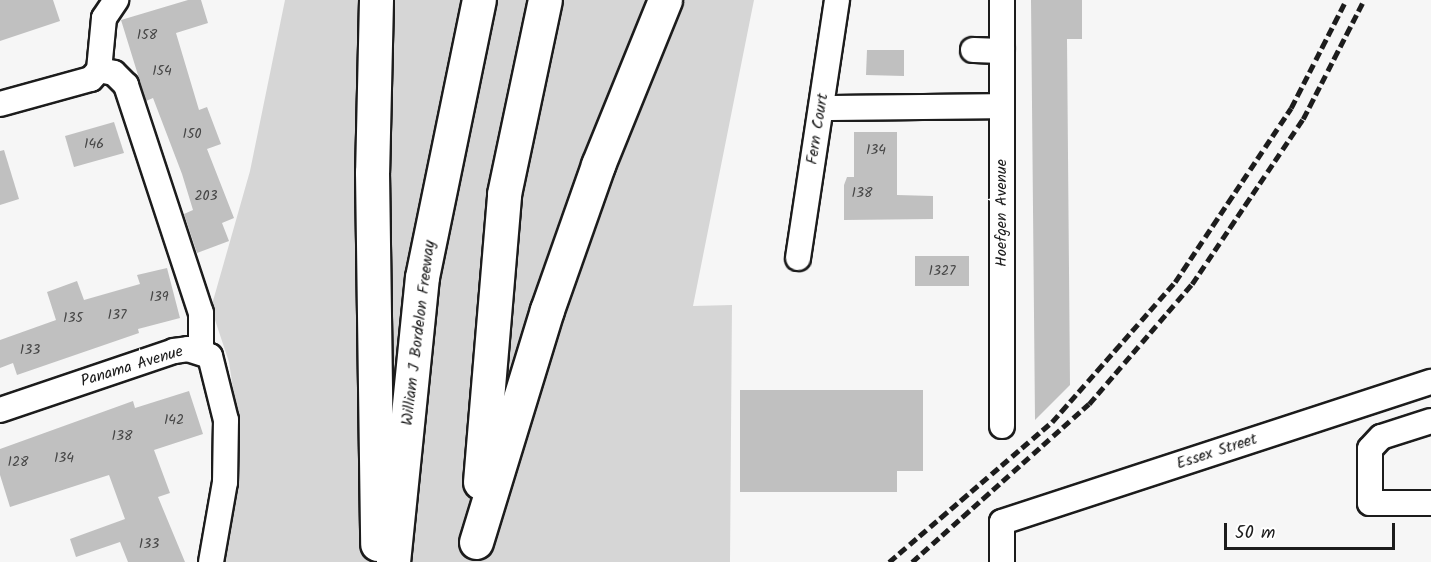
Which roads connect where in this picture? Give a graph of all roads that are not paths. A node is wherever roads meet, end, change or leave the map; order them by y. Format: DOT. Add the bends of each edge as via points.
graph roads {
  1 [pos="116,0"];
  2 [pos="376,0"];
  3 [pos="479,0"];
  4 [pos="545,0"];
  5 [pos="665,0"];
  6 [pos="1002,0"];
  7 [pos="840,11"];
  8 [pos="973,50"];
  9 [pos="1002,51"];
  10 [pos="99,70"];
  11 [pos="0,104"];
  12 [pos="1002,106"];
  13 [pos="821,108"];
  14 [pos="798,258"];
  15 [pos="201,351"];
  16 [pos="1431,381"];
  17 [pos="1372,401"];
  18 [pos="0,410"];
  19 [pos="1431,421"];
  20 [pos="1002,426"];
  21 [pos="1381,437"];
  22 [pos="1431,503"];
  23 [pos="475,552"];
  24 [pos="210,562"];
  25 [pos="377,562"];
  26 [pos="393,562"];
  27 [pos="1002,562"];
  1 -- 10 [label="street" via="104,18"];
  2 -- 25 [label="highway" via="372,172"];
  3 -- 26 [label="highway, William J Bordelon Freeway" via="422,277"];
  4 -- 23 [label="highway" via="504,194"];
  5 -- 23 [label="highway" via="598,165 547,309"];
  6 -- 9 [label="street, Hoefgen Avenue"];
  7 -- 13 [label="street, Fern Court"];
  8 -- 9 [label="street"];
  9 -- 12 [label="street, Hoefgen Avenue"];
  10 -- 11 [label="street" via="91,79"];
  10 -- 15 [label="street" via="114,73 126,85 201,313"];
  12 -- 13 [label="street"];
  12 -- 20 [label="street, Hoefgen Avenue"];
  13 -- 14 [label="street, Fern Court"];
  15 -- 18 [label="street, Panama Avenue" via="174,351"];
  15 -- 24 [label="street, Panama Avenue" via="215,363 222,390 225,482"];
  16 -- 17 [label="street, Essex Street"];
  17 -- 21 [label="street"];
  17 -- 27 [label="street, Essex Street" via="1002,522"];
  19 -- 21 [label="street"];
  21 -- 22 [label="street" via="1370,449 1370,503"];
}
